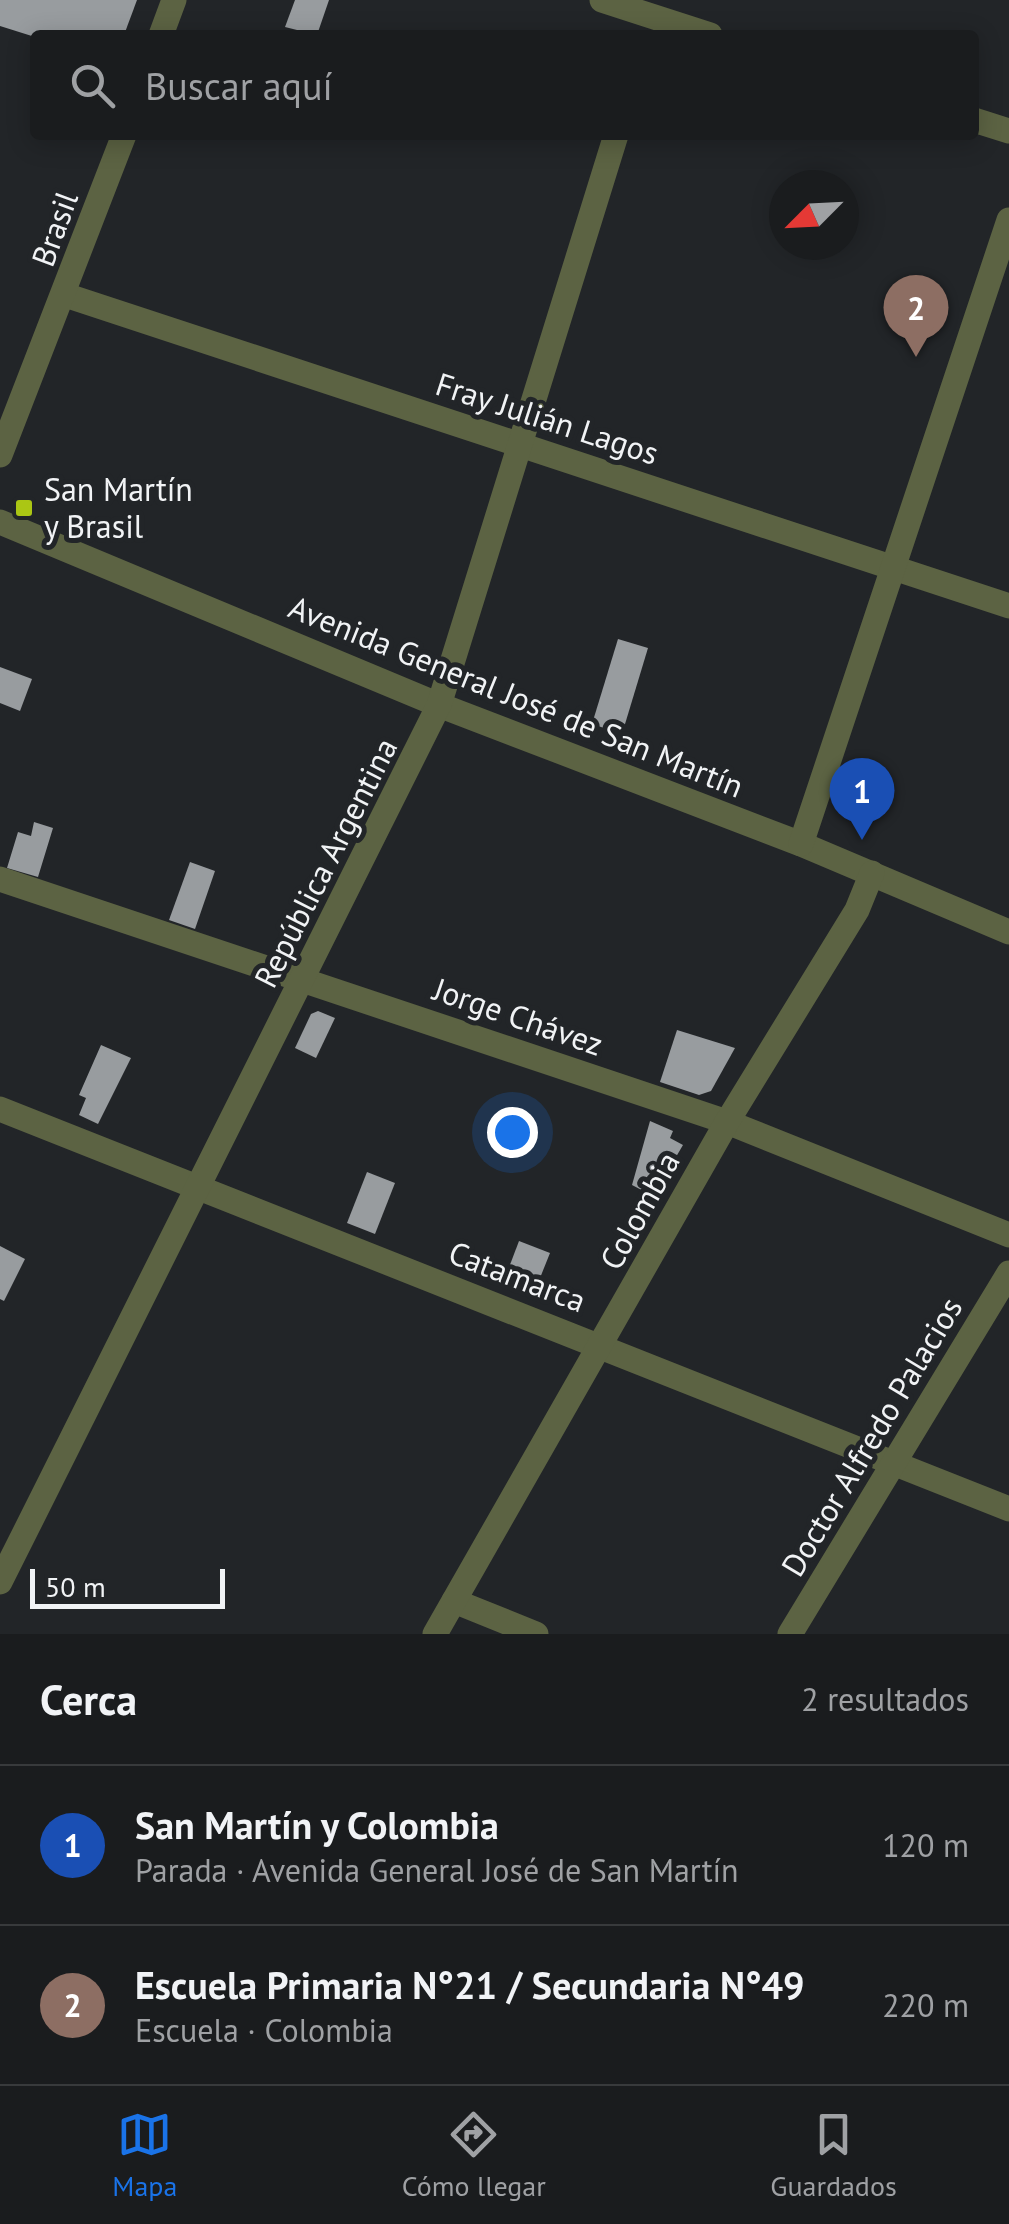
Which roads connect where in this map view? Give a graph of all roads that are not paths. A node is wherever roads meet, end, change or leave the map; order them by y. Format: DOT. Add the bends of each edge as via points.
graph roads {
  1 [pos="174,0"];
  2 [pos="602,0"];
  3 [pos="652,17"];
  4 [pos="163,30"];
  5 [pos="694,30"];
  6 [pos="979,122"];
  7 [pos="1009,131"];
  8 [pos="122,140"];
  9 [pos="614,140"];
  10 [pos="1009,220"];
  11 [pos="65,296"];
  12 [pos="522,444"];
  13 [pos="0,456"];
  14 [pos="0,522"];
  15 [pos="896,568"];
  16 [pos="1009,606"];
  17 [pos="440,705"];
  18 [pos="801,844"];
  19 [pos="872,873"];
  20 [pos="0,879"];
  21 [pos="1009,932"];
  22 [pos="305,979"];
  23 [pos="0,1109"];
  24 [pos="728,1122"];
  25 [pos="198,1186"];
  26 [pos="1009,1235"];
  27 [pos="1009,1274"];
  28 [pos="602,1345"];
  29 [pos="896,1464"];
  30 [pos="1009,1509"];
  31 [pos="0,1582"];
  32 [pos="454,1601"];
  33 [pos="435,1634"];
  34 [pos="536,1634"];
  35 [pos="790,1634"];
  1 -- 4 [label="street"];
  2 -- 3 [label="street"];
  3 -- 5 [label="street"];
  6 -- 7 [label="street"];
  8 -- 11 [label="street, Brasil"];
  9 -- 12 [label="street, República Argentina"];
  10 -- 15 [label="street"];
  11 -- 12 [label="street, Fray Julián Lagos"];
  11 -- 13 [label="street, Brasil"];
  12 -- 15 [label="street, Fray Julián Lagos"];
  12 -- 17 [label="street, República Argentina"];
  14 -- 17 [label="street, Avenida General José de San Martín"];
  15 -- 16 [label="street, Fray Julián Lagos"];
  15 -- 18 [label="street"];
  17 -- 18 [label="street, Avenida General José de San Martín"];
  17 -- 22 [label="street, República Argentina"];
  18 -- 19 [label="street, Avenida General José de San Martín"];
  19 -- 21 [label="street, Avenida General José de San Martín"];
  19 -- 24 [label="street, Colombia" via="857,910"];
  20 -- 22 [label="street, Jorge Chávez"];
  22 -- 24 [label="street, Jorge Chávez"];
  22 -- 25 [label="street, República Argentina"];
  23 -- 25 [label="street, Catamarca"];
  24 -- 26 [label="street, Jorge Chávez"];
  24 -- 28 [label="street, Colombia"];
  25 -- 28 [label="street, Catamarca"];
  25 -- 31 [label="street, República Argentina"];
  27 -- 29 [label="street, Doctor Alfredo Palacios"];
  28 -- 29 [label="street, Catamarca"];
  28 -- 32 [label="street, Colombia"];
  29 -- 30 [label="street, Catamarca"];
  29 -- 35 [label="street, Doctor Alfredo Palacios"];
  32 -- 33 [label="street, Colombia"];
  32 -- 34 [label="street"];
}
